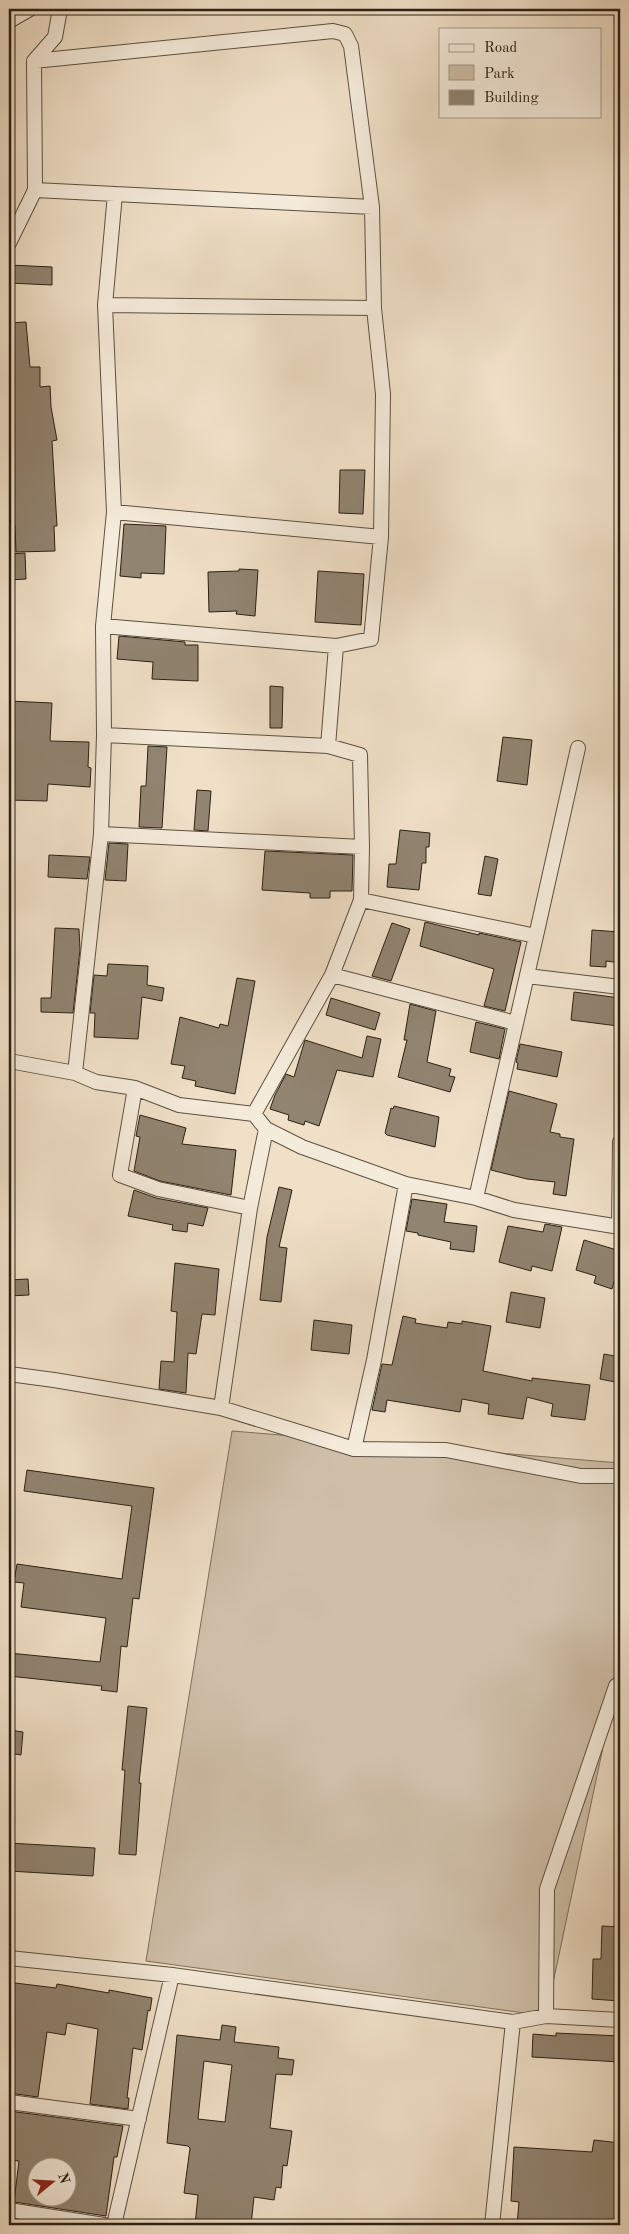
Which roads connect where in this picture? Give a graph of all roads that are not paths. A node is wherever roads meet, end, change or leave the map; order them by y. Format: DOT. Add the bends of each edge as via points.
graph roads {
  1 [pos="30,9"];
  2 [pos="60,9"];
  3 [pos="9,21"];
  4 [pos="34,61"];
  5 [pos="35,190"];
  6 [pos="115,194"];
  7 [pos="372,207"];
  8 [pos="9,243"];
  9 [pos="105,305"];
  10 [pos="374,308"];
  11 [pos="114,512"];
  12 [pos="381,537"];
  13 [pos="103,626"];
  14 [pos="336,646"];
  15 [pos="104,734"];
  16 [pos="328,746"];
  17 [pos="578,748"];
  18 [pos="101,834"];
  19 [pos="362,847"];
  20 [pos="361,900"];
  21 [pos="536,936"];
  22 [pos="332,975"];
  23 [pos="527,976"];
  24 [pos="620,987"];
  25 [pos="516,1023"];
  26 [pos="9,1061"];
  27 [pos="75,1073"];
  28 [pos="135,1088"];
  29 [pos="254,1114"];
  30 [pos="266,1129"];
  31 [pos="620,1142"];
  32 [pos="406,1184"];
  33 [pos="476,1198"];
  34 [pos="250,1208"];
  35 [pos="619,1227"];
  36 [pos="9,1374"];
  37 [pos="221,1408"];
  38 [pos="354,1449"];
  39 [pos="620,1476"];
  40 [pos="620,1683"];
  41 [pos="9,1958"];
  42 [pos="172,1975"];
  43 [pos="546,2016"];
  44 [pos="620,2020"];
  45 [pos="513,2022"];
  46 [pos="9,2102"];
  47 [pos="139,2119"];
  48 [pos="9,2210"];
  49 [pos="104,2225"];
  50 [pos="114,2225"];
  51 [pos="492,2225"];
  1 -- 3 [label="street"];
  2 -- 4 [label="street" via="55,37"];
  4 -- 5 [label="street"];
  4 -- 7 [label="street" via="333,31 345,34 351,46"];
  5 -- 6 [label="street"];
  5 -- 8 [label="street"];
  6 -- 7 [label="street"];
  6 -- 9 [label="street"];
  7 -- 10 [label="street"];
  9 -- 10 [label="street"];
  9 -- 11 [label="street"];
  10 -- 12 [label="street" via="383,394"];
  11 -- 12 [label="street"];
  11 -- 13 [label="street"];
  12 -- 14 [label="street" via="371,639"];
  13 -- 14 [label="street"];
  13 -- 15 [label="street"];
  14 -- 16 [label="street"];
  15 -- 16 [label="street"];
  15 -- 18 [label="street"];
  16 -- 19 [label="street" via="360,754"];
  17 -- 21 [label="street"];
  18 -- 19 [label="street"];
  18 -- 27 [label="street"];
  19 -- 20 [label="street"];
  20 -- 21 [label="street"];
  20 -- 22 [label="street"];
  21 -- 23 [label="street"];
  22 -- 25 [label="street"];
  22 -- 29 [label="street"];
  23 -- 24 [label="street"];
  23 -- 25 [label="street"];
  25 -- 33 [label="street"];
  26 -- 27 [label="street"];
  27 -- 28 [label="street" via="96,1082"];
  28 -- 29 [label="street" via="179,1105"];
  28 -- 34 [label="street" via="120,1175 158,1189"];
  29 -- 30 [label="street"];
  30 -- 32 [label="street" via="302,1147"];
  30 -- 34 [label="street"];
  31 -- 35 [label="street"];
  32 -- 33 [label="street"];
  32 -- 38 [label="street"];
  33 -- 35 [label="street" via="514,1210"];
  34 -- 37 [label="street"];
  36 -- 37 [label="street"];
  37 -- 38 [label="street"];
  38 -- 39 [label="street" via="446,1450 581,1476"];
  40 -- 43 [label="street" via="616,1686 547,1888"];
  41 -- 42 [label="street"];
  42 -- 45 [label="street"];
  42 -- 47 [label="street"];
  43 -- 44 [label="street"];
  43 -- 45 [label="street"];
  45 -- 51 [label="street"];
  46 -- 47 [label="street"];
  47 -- 50 [label="street"];
  48 -- 49 [label="street"];
}
